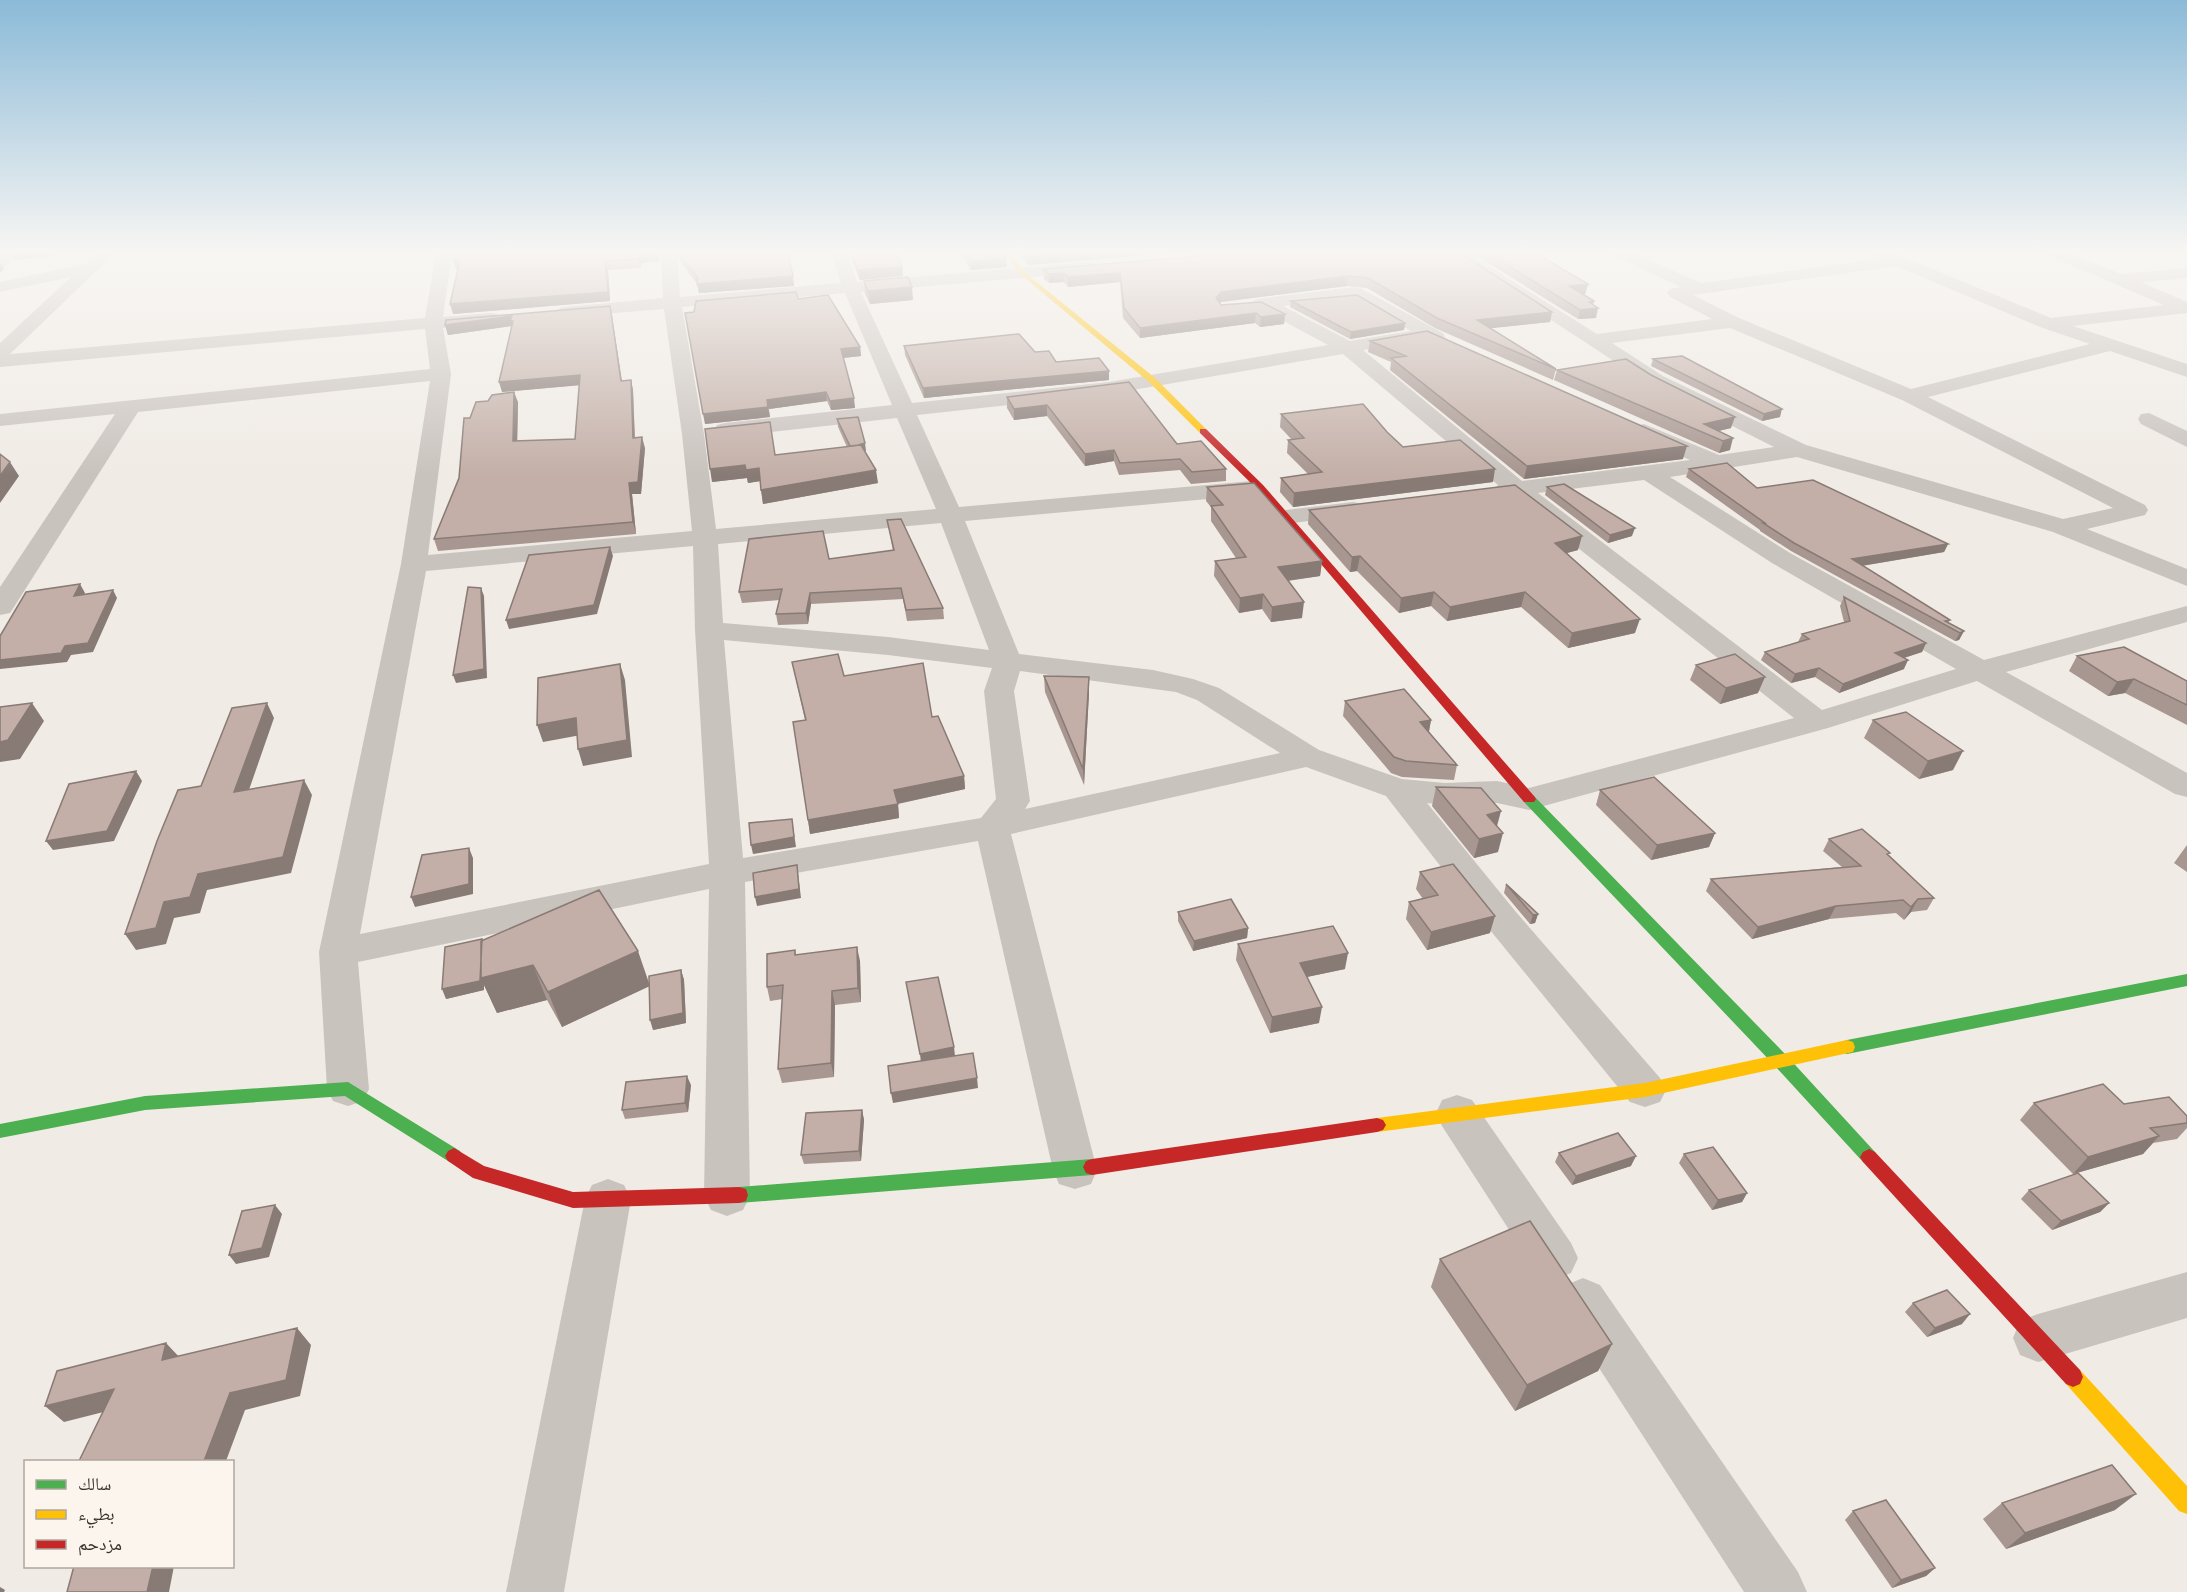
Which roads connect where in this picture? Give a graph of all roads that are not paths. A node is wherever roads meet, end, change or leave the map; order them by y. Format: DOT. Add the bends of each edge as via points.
graph roads {
  1 [pos="28,327"];
  2 [pos="384,327"];
  3 [pos="434,327"];
  4 [pos="676,327"];
  5 [pos="868,327"];
  6 [pos="1088,327"];
  7 [pos="1301,327"];
  8 [pos="1416,327"];
  9 [pos="1573,327"];
  10 [pos="1691,327"];
  11 [pos="1745,327"];
  12 [pos="2059,327"];
  13 [pos="1428,334"];
  14 [pos="1593,340"];
  15 [pos="1448,343"];
  16 [pos="2111,345"];
  17 [pos="1348,348"];
  18 [pos="0,353"];
  19 [pos="0,361"];
  20 [pos="2187,370"];
  21 [pos="441,374"];
  22 [pos="1152,380"];
  23 [pos="1909,396"];
  24 [pos="131,406"];
  25 [pos="905,411"];
  26 [pos="2149,419"];
  27 [pos="0,420"];
  28 [pos="1626,422"];
  29 [pos="693,434"];
  30 [pos="2187,441"];
  31 [pos="1798,450"];
  32 [pos="1717,463"];
  33 [pos="1648,473"];
  34 [pos="1260,487"];
  35 [pos="1518,489"];
  36 [pos="1485,493"];
  37 [pos="1375,506"];
  38 [pos="951,517"];
  39 [pos="1286,518"];
  40 [pos="2062,527"];
  41 [pos="705,539"];
  42 [pos="414,564"];
  43 [pos="2187,578"];
  44 [pos="4,594"];
  45 [pos="2187,614"];
  46 [pos="709,630"];
  47 [pos="2098,638"];
  48 [pos="2128,654"];
  49 [pos="1008,662"];
  50 [pos="1982,670"];
  51 [pos="1817,721"];
  52 [pos="1308,757"];
  53 [pos="2187,787"];
  54 [pos="1398,789"];
  55 [pos="1529,799"];
  56 [pos="992,827"];
  57 [pos="727,873"];
  58 [pos="338,952"];
  59 [pos="2187,980"];
  60 [pos="1780,1060"];
  61 [pos="348,1089"];
  62 [pos="1645,1090"];
  63 [pos="1457,1113"];
  64 [pos="0,1131"];
  65 [pos="1075,1170"];
  66 [pos="727,1196"];
  67 [pos="608,1199"];
  68 [pos="2187,1294"];
  69 [pos="2038,1338"];
  70 [pos="2187,1503"];
  71 [pos="535,1592"];
  72 [pos="1778,1592"];
  1 -- 18 [label="street"];
  2 -- 19 [label="street"];
  3 -- 21 [label="street"];
  4 -- 29 [label="street"];
  5 -- 25 [label="street"];
  6 -- 22 [label="street"];
  7 -- 17 [label="street"];
  8 -- 13 [label="street"];
  9 -- 14 [label="street"];
  10 -- 14 [label="street"];
  11 -- 23 [label="street"];
  12 -- 16 [label="street"];
  13 -- 15 [label="street"];
  13 -- 17 [label="street"];
  14 -- 31 [label="street" via="1698,403"];
  16 -- 20 [label="street"];
  16 -- 23 [label="street"];
  17 -- 22 [label="street"];
  17 -- 35 [label="street"];
  21 -- 24 [label="street"];
  21 -- 42 [label="street"];
  22 -- 25 [label="street"];
  22 -- 34 [label="street"];
  23 -- 40 [label="street" via="2136,510"];
  24 -- 27 [label="street"];
  24 -- 44 [label="street"];
  25 -- 29 [label="street"];
  25 -- 38 [label="street"];
  26 -- 30 [label="street"];
  28 -- 32 [label="street"];
  29 -- 41 [label="street"];
  31 -- 32 [label="street"];
  31 -- 40 [label="street"];
  32 -- 33 [label="street"];
  33 -- 35 [label="street"];
  33 -- 50 [label="street" via="1781,558"];
  34 -- 38 [label="street"];
  34 -- 39 [label="street"];
  35 -- 36 [label="street"];
  35 -- 51 [label="street"];
  37 -- 39 [label="street"];
  38 -- 41 [label="street"];
  38 -- 49 [label="street"];
  39 -- 55 [label="street"];
  40 -- 43 [label="street"];
  41 -- 42 [label="street"];
  41 -- 46 [label="street"];
  42 -- 58 [label="street"];
  45 -- 47 [label="street"];
  46 -- 49 [label="street" via="888,645"];
  46 -- 57 [label="street"];
  47 -- 48 [label="street"];
  47 -- 50 [label="street"];
  49 -- 52 [label="street" via="1183,685 1208,694"];
  49 -- 56 [label="street" via="999,691 1013,801"];
  50 -- 51 [label="street"];
  50 -- 53 [label="street"];
  51 -- 55 [label="street"];
  52 -- 54 [label="street"];
  52 -- 56 [label="street"];
  54 -- 55 [label="street" via="1445,794 1497,792"];
  54 -- 62 [label="street"];
  55 -- 60 [label="street"];
  56 -- 57 [label="street"];
  56 -- 65 [label="street"];
  57 -- 58 [label="street"];
  57 -- 66 [label="street"];
  58 -- 61 [label="street"];
  59 -- 60 [label="street"];
  60 -- 62 [label="street"];
  60 -- 69 [label="street"];
  61 -- 64 [label="street" via="145,1103"];
  61 -- 67 [label="street" via="479,1172 573,1200"];
  62 -- 63 [label="street"];
  63 -- 65 [label="street"];
  63 -- 72 [label="street"];
  65 -- 66 [label="street"];
  66 -- 67 [label="street"];
  67 -- 71 [label="street"];
  68 -- 69 [label="street"];
  69 -- 70 [label="street"];
}
